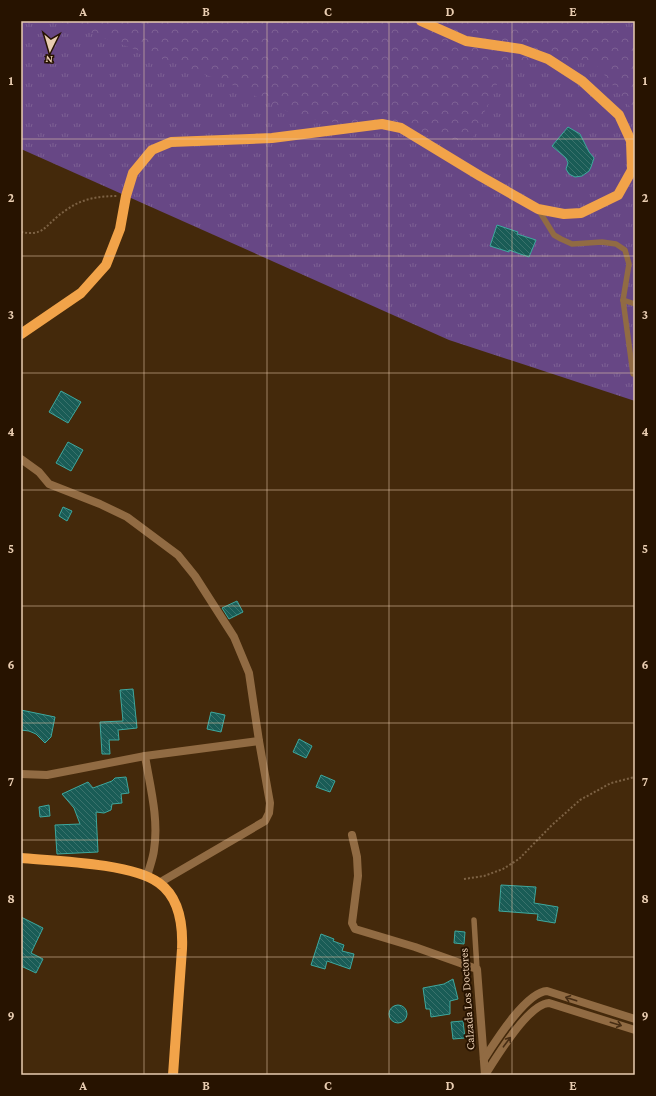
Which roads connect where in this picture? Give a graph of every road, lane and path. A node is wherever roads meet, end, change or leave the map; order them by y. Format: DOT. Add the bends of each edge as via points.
graph roads {
  1 [pos="421,21"];
  2 [pos="126,196"];
  3 [pos="538,209"];
  4 [pos="21,232"];
  5 [pos="623,300"];
  6 [pos="635,304"];
  7 [pos="21,334"];
  8 [pos="633,374"];
  9 [pos="21,459"];
  10 [pos="259,741"];
  11 [pos="144,756"];
  12 [pos="21,774"];
  13 [pos="635,778"];
  14 [pos="352,835"];
  15 [pos="21,858"];
  16 [pos="147,877"];
  17 [pos="464,880"];
  18 [pos="159,883"];
  19 [pos="474,920"];
  20 [pos="477,970"];
  21 [pos="522,1006"];
  22 [pos="528,1015"];
  23 [pos="635,1020"];
  24 [pos="635,1030"];
  25 [pos="484,1059"];
  26 [pos="172,1075"];
  27 [pos="485,1075"];
  1 -- 3 [label="main road" via="466,41 521,49 548,59 582,81 619,114 631,141 632,170 618,195 581,213 564,214"];
  2 -- 3 [label="main road" via="133,173 152,150 171,142 272,138 382,124 402,128"];
  2 -- 4 [label="path" via="107,196 75,204 59,215 44,231 31,234"];
  2 -- 7 [label="main road" via="120,228 106,265 81,293"];
  3 -- 5 [label="lane" via="554,235 561,240 572,244 616,244 625,250 628,264"];
  5 -- 6 [label="lane"];
  5 -- 8 [label="lane"];
  9 -- 10 [label="street" via="39,472 49,484 127,517 178,555 195,576 234,637 249,673"];
  10 -- 11 [label="street"];
  10 -- 18 [label="street" via="270,803 265,821"];
  11 -- 12 [label="street" via="47,775"];
  11 -- 16 [label="street" via="155,820 154,850"];
  13 -- 17 [label="path" via="611,783 580,800 519,859 484,876"];
  14 -- 20 [label="street" via="358,876 352,924 355,929 416,947"];
  15 -- 16 [label="main road" via="108,866"];
  16 -- 18 [label="main road"];
  18 -- 26 [label="main road" via="169,893 179,912 182,931"];
  19 -- 20 [label="lane, Calzada Los Doctores"];
  20 -- 25 [label="street, Calzada Los Doctores"];
  21 -- 22 [label="street"];
  23 -- 21 [label="street, one-way" via="547,990"];
  21 -- 25 [label="street" via="498,1036"];
  22 -- 24 [label="street, one-way" via="548,1003"];
  27 -- 22 [label="street, one-way"];
  25 -- 27 [label="street, Calzada Los Doctores"];
}
